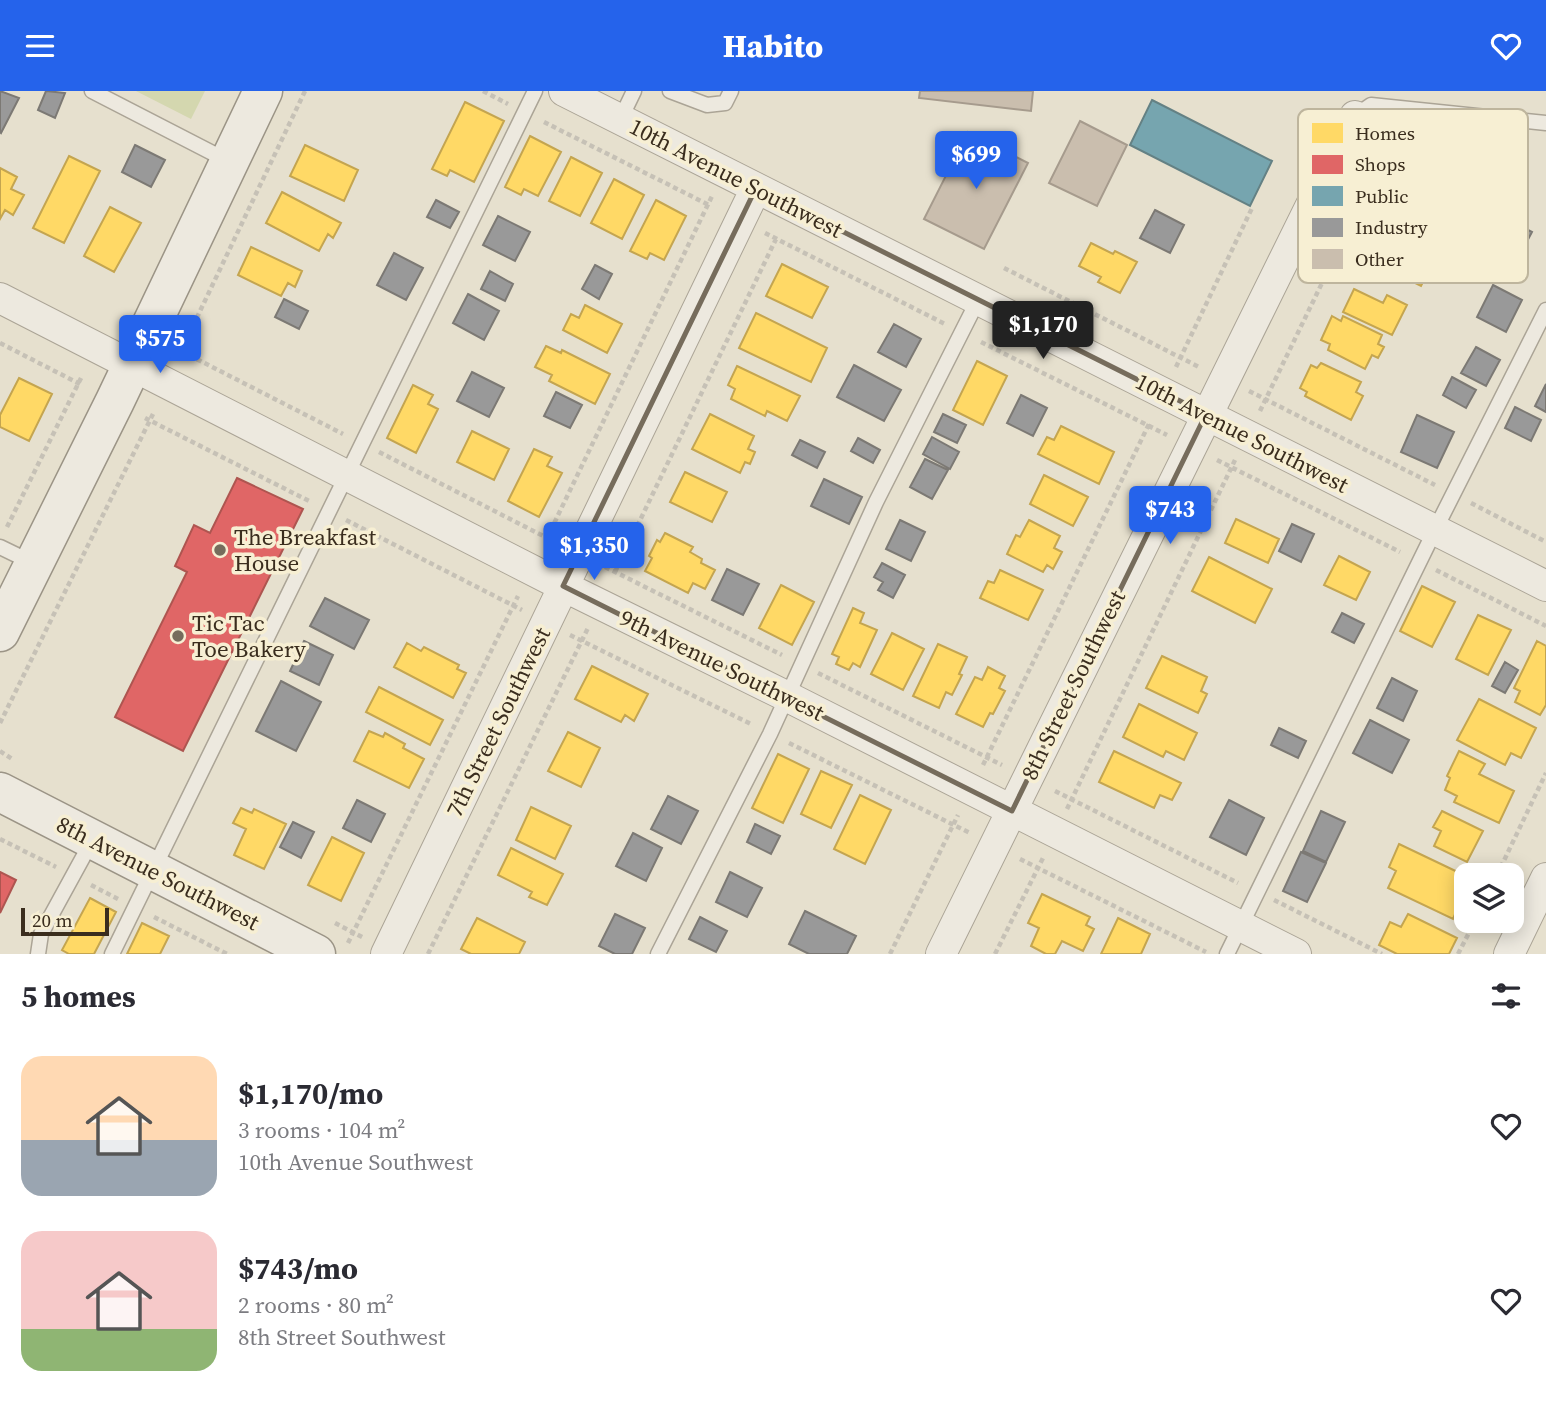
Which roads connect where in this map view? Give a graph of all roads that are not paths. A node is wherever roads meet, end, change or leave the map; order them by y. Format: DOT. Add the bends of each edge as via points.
graph roads {
  1 [pos="92,91"];
  2 [pos="263,91"];
  3 [pos="535,91"];
  4 [pos="564,91"];
  5 [pos="634,91"];
  6 [pos="670,91"];
  7 [pos="731,91"];
  8 [pos="1365,109"];
  9 [pos="1410,109"];
  10 [pos="620,120"];
  11 [pos="1528,121"];
  12 [pos="1546,123"];
  13 [pos="230,162"];
  14 [pos="756,188"];
  15 [pos="1298,230"];
  16 [pos="0,298"];
  17 [pos="978,300"];
  18 [pos="1546,310"];
  19 [pos="132,365"];
  20 [pos="1206,414"];
  21 [pos="347,474"];
  22 [pos="1435,530"];
  23 [pos="0,547"];
  24 [pos="34,563"];
  25 [pos="563,586"];
  26 [pos="1546,586"];
  27 [pos="0,632"];
  28 [pos="788,697"];
  29 [pos="0,792"];
  30 [pos="1012,811"];
  31 [pos="93,839"];
  32 [pos="153,870"];
  33 [pos="1546,878"];
  34 [pos="1241,927"];
  35 [pos="331,951"];
  36 [pos="38,954"];
  37 [pos="112,954"];
  38 [pos="386,954"];
  39 [pos="659,954"];
  40 [pos="941,954"];
  41 [pos="1227,954"];
  42 [pos="1296,954"];
  43 [pos="1509,954"];
  1 -- 13 [label="lane"];
  2 -- 13 [label="main road"];
  3 -- 21 [label="lane"];
  4 -- 10 [label="street, 10th Avenue Southwest"];
  5 -- 10 [label="lane"];
  6 -- 7 [label="lane" via="707,104 725,103"];
  8 -- 9 [label="lane" via="1371,105"];
  10 -- 14 [label="street, 10th Avenue Southwest"];
  11 -- 12 [label="lane"];
  13 -- 19 [label="main road"];
  14 -- 17 [label="street, 10th Avenue Southwest"];
  14 -- 25 [label="street, 7th Street Southwest"];
  15 -- 20 [label="street, 8th Street Southwest"];
  16 -- 19 [label="street, 9th Avenue Southwest"];
  17 -- 20 [label="street, 10th Avenue Southwest"];
  17 -- 28 [label="lane" via="876,502"];
  18 -- 22 [label="lane"];
  19 -- 21 [label="street, 9th Avenue Southwest"];
  19 -- 24 [label="main road"];
  20 -- 22 [label="street, 10th Avenue Southwest"];
  20 -- 30 [label="street, 8th Street Southwest"];
  21 -- 25 [label="street, 9th Avenue Southwest"];
  21 -- 32 [label="lane"];
  22 -- 26 [label="street, 10th Avenue Southwest"];
  22 -- 34 [label="lane"];
  23 -- 24 [label="lane"];
  24 -- 27 [label="main road"];
  25 -- 28 [label="street, 9th Avenue Southwest"];
  25 -- 38 [label="street, 7th Street Southwest"];
  28 -- 30 [label="street, 9th Avenue Southwest"];
  28 -- 39 [label="lane"];
  29 -- 31 [label="main road, 8th Avenue Southwest"];
  30 -- 34 [label="street, 9th Avenue Southwest"];
  30 -- 40 [label="street, 8th Street Southwest"];
  31 -- 32 [label="main road, 8th Avenue Southwest"];
  31 -- 36 [label="lane" via="41,934"];
  32 -- 35 [label="main road, 8th Avenue Southwest"];
  32 -- 37 [label="lane"];
  33 -- 43 [label="street"];
  34 -- 41 [label="lane"];
  34 -- 42 [label="street, 9th Avenue Southwest"];
}
